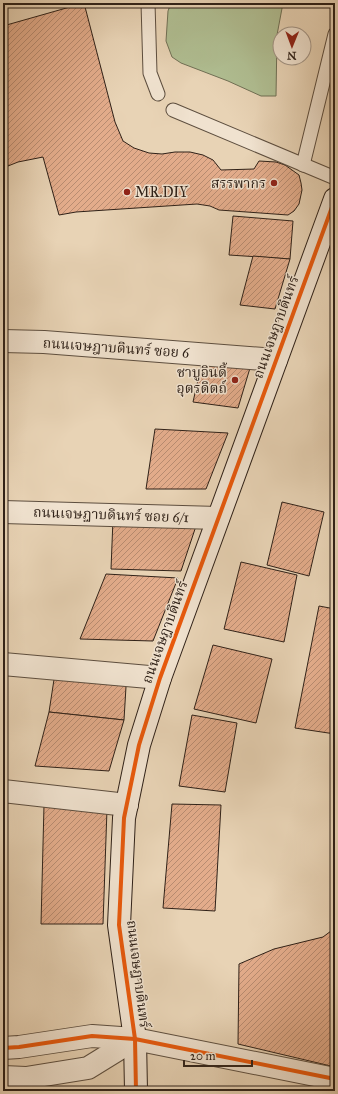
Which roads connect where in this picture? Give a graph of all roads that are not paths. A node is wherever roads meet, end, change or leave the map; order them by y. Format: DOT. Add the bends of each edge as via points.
graph roads {
  1 [pos="148,3"];
  2 [pos="335,34"];
  3 [pos="158,94"];
  4 [pos="173,110"];
  5 [pos="303,165"];
  6 [pos="335,178"];
  7 [pos="335,199"];
  8 [pos="3,341"];
  9 [pos="276,360"];
  10 [pos="3,512"];
  11 [pos="218,518"];
  12 [pos="3,664"];
  13 [pos="160,678"];
  14 [pos="3,791"];
  15 [pos="127,805"];
  16 [pos="135,1039"];
  17 [pos="4,1047"];
  18 [pos="335,1080"];
  19 [pos="7,1082"];
  20 [pos="136,1091"];
  1 -- 3 [label="lane" via="150,73"];
  2 -- 5 [label="lane"];
  4 -- 5 [label="lane"];
  5 -- 6 [label="lane"];
  7 -- 9 [label="street, ถนนเจษฎาบดินทร์"];
  8 -- 9 [label="street, ถนนเจษฎาบดินทร์ ซอย 6"];
  9 -- 11 [label="street, ถนนเจษฎาบดินทร์"];
  10 -- 11 [label="street, ถนนเจษฎาบดินทร์ ซอย 6/1"];
  11 -- 13 [label="street, ถนนเจษฎาบดินทร์"];
  12 -- 13 [label="street"];
  13 -- 15 [label="street, ถนนเจษฎาบดินทร์" via="139,745"];
  14 -- 15 [label="street"];
  15 -- 16 [label="street, ถนนเจษฎาบดินทร์" via="124,818 119,925"];
  16 -- 17 [label="street" via="92,1036"];
  16 -- 18 [label="street"];
  16 -- 19 [label="street" via="88,1068"];
  16 -- 20 [label="street, ถนนเจษฎาบดินทร์"];
}
